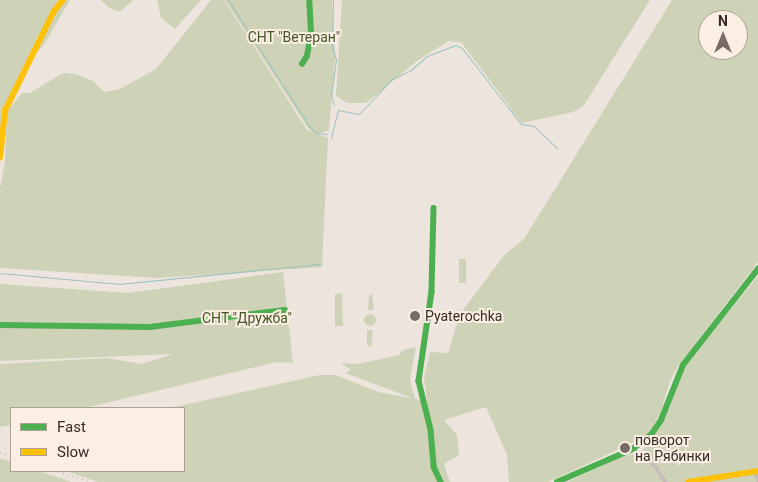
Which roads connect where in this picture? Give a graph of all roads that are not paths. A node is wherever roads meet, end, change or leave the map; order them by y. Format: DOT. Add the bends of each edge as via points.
graph roads {
  1 [pos="63,0"];
  2 [pos="309,0"];
  3 [pos="302,64"];
  4 [pos="0,158"];
  5 [pos="434,208"];
  6 [pos="758,269"];
  7 [pos="285,310"];
  8 [pos="0,325"];
  9 [pos="633,448"];
  10 [pos="756,471"];
  11 [pos="758,480"];
  12 [pos="441,482"];
  13 [pos="557,482"];
  14 [pos="665,482"];
  15 [pos="688,482"];
  1 -- 4 [label="street" via="54,11 5,111"];
  2 -- 3 [label="street" via="311,34"];
  5 -- 12 [label="street" via="433,276 419,389 431,430 434,467"];
  6 -- 9 [label="street" via="682,365 656,428"];
  7 -- 8 [label="street" via="158,326"];
  9 -- 13 [label="street"];
  9 -- 14 [label="street" via="655,466"];
  10 -- 11 [label="street"];
  10 -- 15 [label="street"];
}
